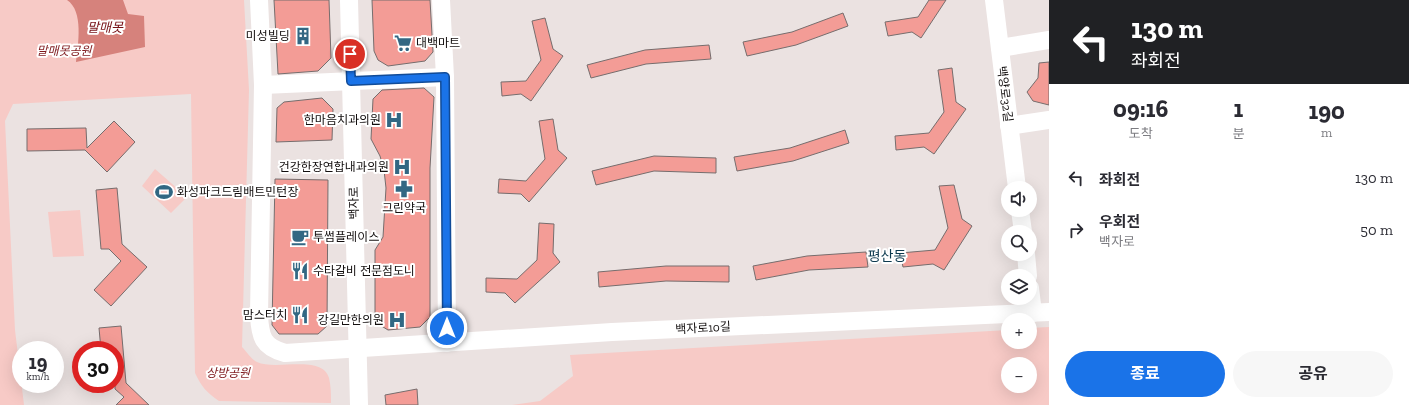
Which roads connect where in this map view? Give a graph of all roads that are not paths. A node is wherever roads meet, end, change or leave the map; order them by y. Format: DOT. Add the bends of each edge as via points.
graph roads {
  1 [pos="259,0"];
  2 [pos="348,0"];
  3 [pos="441,0"];
  4 [pos="994,0"];
  5 [pos="1049,40"];
  6 [pos="1000,48"];
  7 [pos="445,77"];
  8 [pos="351,81"];
  9 [pos="263,85"];
  10 [pos="1049,120"];
  11 [pos="1010,126"];
  12 [pos="1016,181"];
  13 [pos="1041,313"];
  14 [pos="447,343"];
  15 [pos="357,349"];
  16 [pos="359,405"];
  1 -- 9 [label="street, 백자로10길"];
  2 -- 8 [label="street, 백자로"];
  3 -- 7 [label="street"];
  4 -- 6 [label="street, 백양로32길"];
  5 -- 6 [label="street"];
  6 -- 11 [label="street, 백양로32길"];
  7 -- 8 [label="street"];
  7 -- 14 [label="street"];
  8 -- 9 [label="street"];
  8 -- 15 [label="street, 백자로"];
  9 -- 15 [label="street, 백자로10길" via="260,333 274,350 285,353"];
  10 -- 11 [label="street"];
  11 -- 12 [label="street, 백양로32길"];
  13 -- 14 [label="street, 백자로10길" via="612,332"];
  14 -- 15 [label="street, 백자로10길"];
  15 -- 16 [label="street, 백자로"];
}
